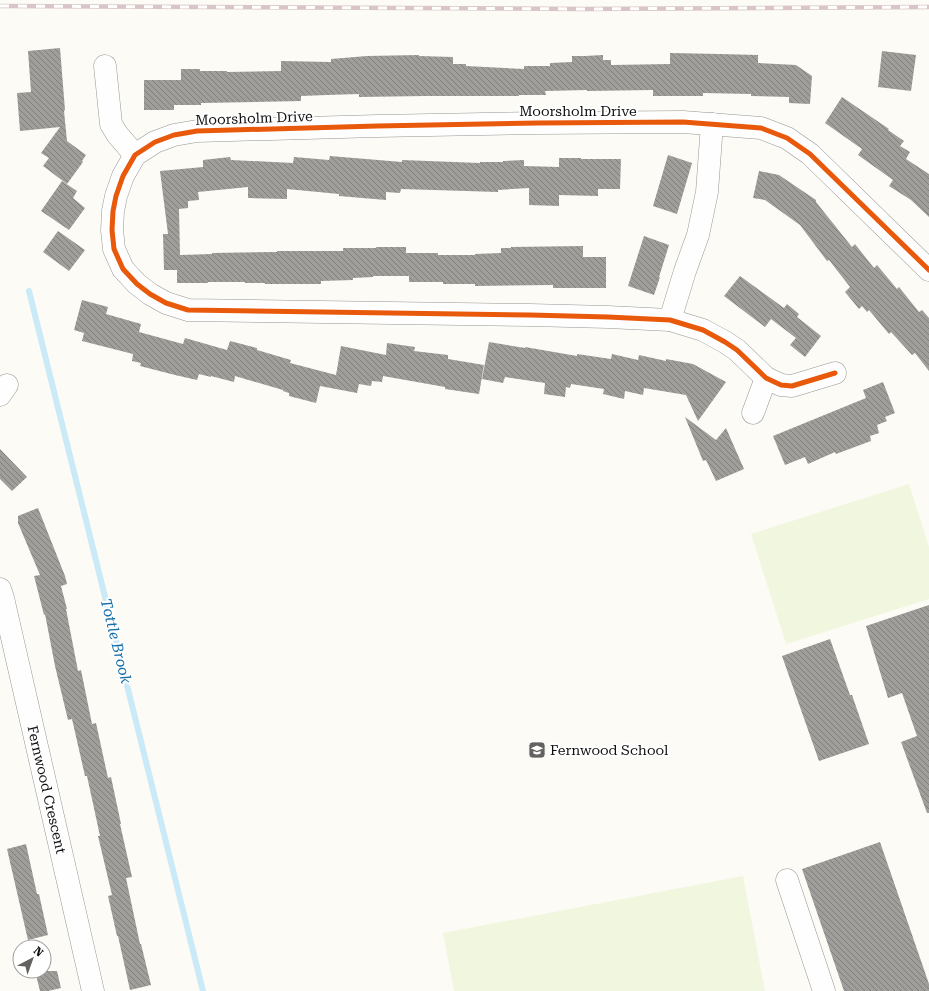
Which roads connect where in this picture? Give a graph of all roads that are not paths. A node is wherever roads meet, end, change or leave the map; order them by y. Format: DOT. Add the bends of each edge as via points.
graph roads {
  1 [pos="105,66"];
  2 [pos="712,124"];
  3 [pos="135,155"];
  4 [pos="929,270"];
  5 [pos="670,320"];
  6 [pos="835,373"];
  7 [pos="766,378"];
  8 [pos="753,413"];
  9 [pos="0,589"];
  10 [pos="787,880"];
  11 [pos="93,991"];
  12 [pos="824,991"];
  1 -- 3 [label="street" via="111,124"];
  2 -- 3 [label="street, Moorsholm Drive" via="499,124 197,131 155,142"];
  2 -- 4 [label="street, Moorsholm Drive" via="761,128 788,138 810,154"];
  2 -- 5 [label="street" via="707,192 698,236"];
  3 -- 5 [label="street, Moorsholm Drive" via="123,176 113,211 114,249 123,269 138,284 150,294 175,307 188,310 530,315"];
  5 -- 7 [label="street, Moorsholm Drive" via="703,330 725,342"];
  6 -- 7 [label="street, Moorsholm Drive" via="792,386 781,385"];
  7 -- 8 [label="street"];
  9 -- 11 [label="street, Fernwood Crescent"];
  10 -- 12 [label="street"];
}
